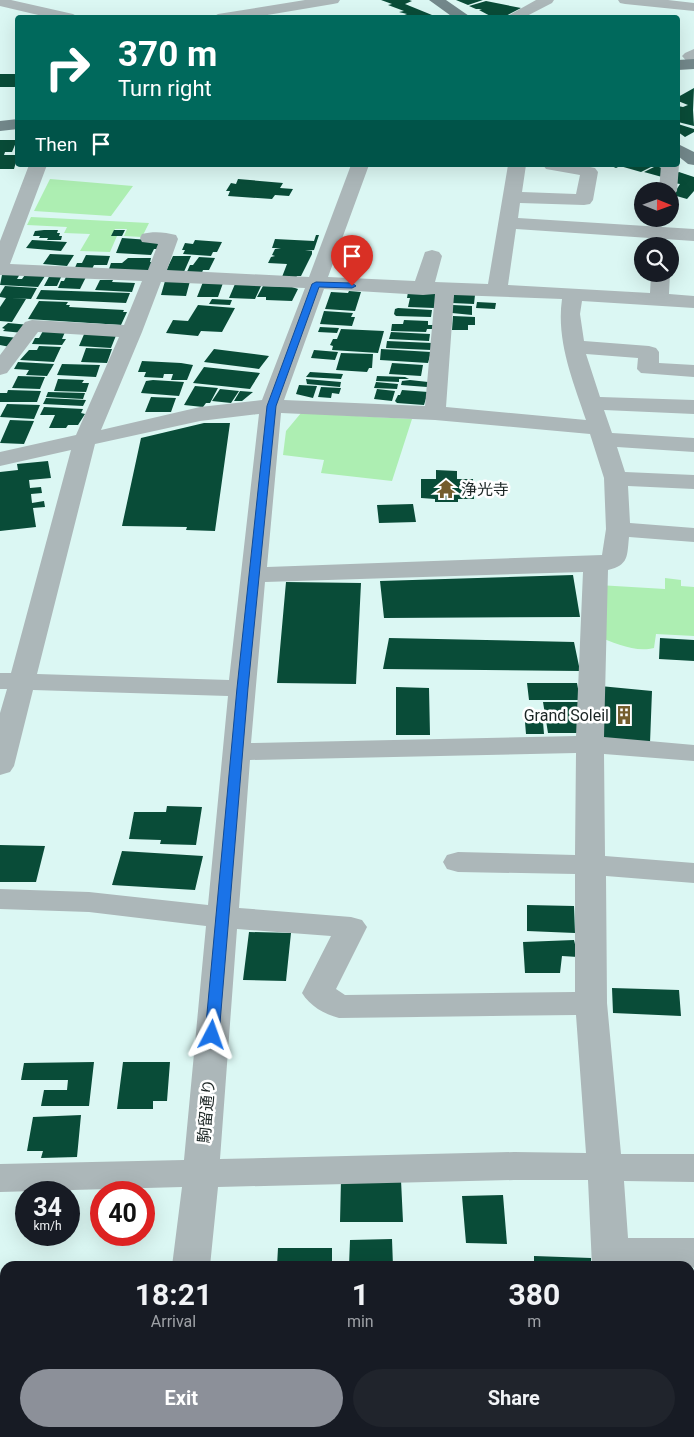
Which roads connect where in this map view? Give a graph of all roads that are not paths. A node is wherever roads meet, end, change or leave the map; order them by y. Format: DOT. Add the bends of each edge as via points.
graph roads {
  1 [pos="228,0"];
  2 [pos="436,0"];
  3 [pos="547,0"];
  4 [pos="625,0"];
  5 [pos="0,2"];
  6 [pos="333,6"];
  7 [pos="686,8"];
  8 [pos="58,15"];
  9 [pos="252,15"];
  10 [pos="460,15"];
  11 [pos="517,15"];
  12 [pos="694,54"];
  13 [pos="694,63"];
  14 [pos="680,65"];
  15 [pos="15,124"];
  16 [pos="0,126"];
  17 [pos="680,151"];
  18 [pos="694,162"];
  19 [pos="680,163"];
  20 [pos="37,167"];
  21 [pos="359,167"];
  22 [pos="517,167"];
  23 [pos="563,167"];
  24 [pos="670,167"];
  25 [pos="669,182"];
  26 [pos="512,196"];
  27 [pos="508,223"];
  28 [pos="664,233"];
  29 [pos="694,235"];
  30 [pos="149,238"];
  31 [pos="432,256"];
  32 [pos="0,268"];
  33 [pos="153,276"];
  34 [pos="660,282"];
  35 [pos="316,284"];
  36 [pos="423,288"];
  37 [pos="445,289"];
  38 [pos="497,291"];
  39 [pos="574,294"];
  40 [pos="659,299"];
  41 [pos="694,302"];
  42 [pos="132,332"];
  43 [pos="574,347"];
  44 [pos="0,369"];
  45 [pos="694,371"];
  46 [pos="271,406"];
  47 [pos="694,407"];
  48 [pos="435,413"];
  49 [pos="597,423"];
  50 [pos="85,440"];
  51 [pos="694,445"];
  52 [pos="0,459"];
  53 [pos="616,478"];
  54 [pos="694,482"];
  55 [pos="618,529"];
  56 [pos="694,535"];
  57 [pos="596,564"];
  58 [pos="255,574"];
  59 [pos="11,681"];
  60 [pos="242,688"];
  61 [pos="590,744"];
  62 [pos="237,752"];
  63 [pos="694,753"];
  64 [pos="0,766"];
  65 [pos="458,862"];
  66 [pos="590,864"];
  67 [pos="694,873"];
  68 [pos="0,899"];
  69 [pos="222,917"];
  70 [pos="591,1003"];
  71 [pos="605,1168"];
  72 [pos="694,1168"];
  73 [pos="201,1174"];
  74 [pos="0,1178"];
  75 [pos="694,1253"];
  76 [pos="611,1259"];
  77 [pos="192,1261"];
  1 -- 9 [label="street"];
  2 -- 10 [label="main road"];
  3 -- 11 [label="street"];
  4 -- 7 [label="street"];
  5 -- 8 [label="street"];
  6 -- 9 [label="street" via="317,2"];
  12 -- 13 [label="street" via="690,56"];
  13 -- 14 [label="main road"];
  15 -- 16 [label="main road"];
  17 -- 18 [label="main road"];
  18 -- 19 [label="main road"];
  20 -- 32 [label="street"];
  21 -- 35 [label="street, 駒留通り"];
  22 -- 26 [label="street"];
  23 -- 26 [label="street" via="589,172 584,200"];
  24 -- 25 [label="street"];
  26 -- 27 [label="street"];
  27 -- 28 [label="street"];
  27 -- 38 [label="street"];
  28 -- 29 [label="street"];
  30 -- 33 [label="street" via="169,239"];
  31 -- 36 [label="street"];
  32 -- 33 [label="street"];
  33 -- 35 [label="street"];
  33 -- 42 [label="street"];
  34 -- 40 [label="street"];
  35 -- 36 [label="street"];
  35 -- 46 [label="street, 駒留通り"];
  36 -- 37 [label="street"];
  37 -- 38 [label="street"];
  37 -- 48 [label="street"];
  38 -- 39 [label="street"];
  39 -- 40 [label="street"];
  39 -- 43 [label="street" via="570,314"];
  40 -- 41 [label="street"];
  42 -- 44 [label="street" via="32,326"];
  42 -- 50 [label="street"];
  43 -- 45 [label="street" via="649,352 648,369"];
  43 -- 49 [label="street"];
  46 -- 48 [label="street"];
  46 -- 50 [label="street" via="200,414"];
  46 -- 58 [label="street, 駒留通り"];
  47 -- 49 [label="street"];
  48 -- 49 [label="street"];
  49 -- 51 [label="street"];
  49 -- 53 [label="street"];
  50 -- 52 [label="street"];
  50 -- 59 [label="street"];
  53 -- 54 [label="street"];
  53 -- 55 [label="street"];
  55 -- 56 [label="street"];
  55 -- 57 [label="street" via="614,559"];
  57 -- 58 [label="street"];
  57 -- 61 [label="street"];
  58 -- 60 [label="street, 駒留通り"];
  59 -- 60 [label="street"];
  59 -- 64 [label="street"];
  60 -- 62 [label="street, 駒留通り"];
  61 -- 62 [label="street"];
  61 -- 63 [label="street"];
  61 -- 66 [label="street"];
  62 -- 69 [label="street, 駒留通り"];
  65 -- 66 [label="street"];
  66 -- 67 [label="street"];
  66 -- 70 [label="street"];
  68 -- 69 [label="street" via="90,902"];
  69 -- 70 [label="street" via="351,926 318,993 340,1007"];
  69 -- 73 [label="street, 駒留通り"];
  70 -- 71 [label="street"];
  71 -- 72 [label="street"];
  71 -- 73 [label="street" via="514,1166"];
  71 -- 76 [label="street"];
  73 -- 74 [label="street"];
  73 -- 77 [label="street, 駒留通り"];
  75 -- 76 [label="street"];
}
